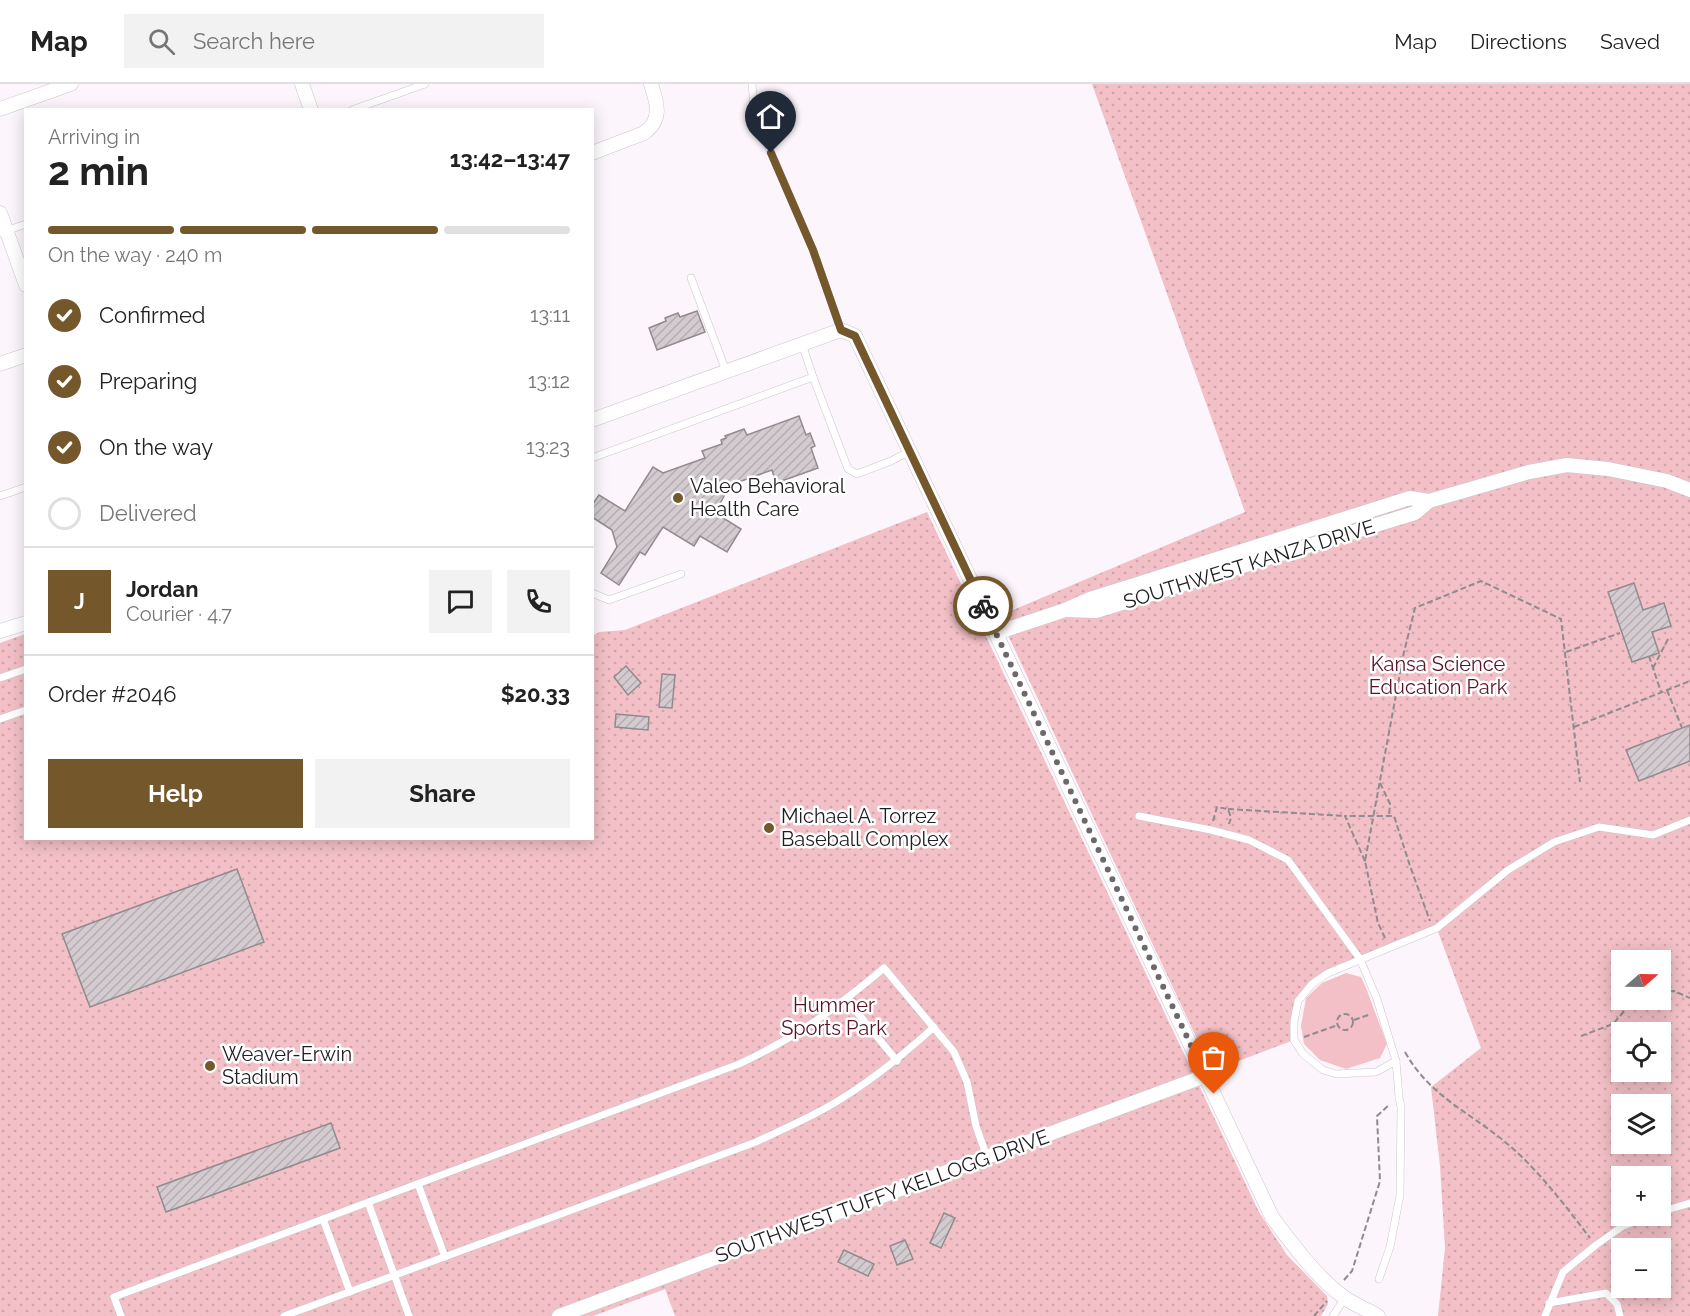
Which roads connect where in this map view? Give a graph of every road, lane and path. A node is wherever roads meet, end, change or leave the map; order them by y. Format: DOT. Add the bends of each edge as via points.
graph roads {
  1 [pos="71,84"];
  2 [pos="302,84"];
  3 [pos="425,84"];
  4 [pos="651,84"];
  5 [pos="752,84"];
  6 [pos="310,108"];
  7 [pos="358,108"];
  8 [pos="0,109"];
  9 [pos="594,152"];
  10 [pos="0,213"];
  11 [pos="24,225"];
  12 [pos="3,232"];
  13 [pos="691,278"];
  14 [pos="24,280"];
  15 [pos="841,330"];
  16 [pos="802,344"];
  17 [pos="24,356"];
  18 [pos="0,364"];
  19 [pos="726,371"];
  20 [pos="813,378"];
  21 [pos="594,419"];
  22 [pos="910,451"];
  23 [pos="594,457"];
  24 [pos="24,488"];
  25 [pos="1690,490"];
  26 [pos="0,496"];
  27 [pos="681,574"];
  28 [pos="594,594"];
  29 [pos="24,623"];
  30 [pos="0,632"];
  31 [pos="996,633"];
  32 [pos="1620,633"];
  33 [pos="1668,639"];
  34 [pos="1565,652"];
  35 [pos="1649,656"];
  36 [pos="1653,668"];
  37 [pos="24,670"];
  38 [pos="0,678"];
  39 [pos="1690,681"];
  40 [pos="1667,690"];
  41 [pos="1660,692"];
  42 [pos="24,711"];
  43 [pos="0,719"];
  44 [pos="1574,727"];
  45 [pos="1682,728"];
  46 [pos="1380,782"];
  47 [pos="1580,782"];
  48 [pos="1228,809"];
  49 [pos="1139,816"];
  50 [pos="1345,816"];
  51 [pos="1389,816"];
  52 [pos="1372,817"];
  53 [pos="1690,820"];
  54 [pos="1211,830"];
  55 [pos="1227,835"];
  56 [pos="1365,861"];
  57 [pos="1433,930"];
  58 [pos="1390,948"];
  59 [pos="1360,959"];
  60 [pos="1671,991"];
  61 [pos="1690,998"];
  62 [pos="847,1000"];
  63 [pos="1625,1010"];
  64 [pos="1372,1013"];
  65 [pos="1354,1020"];
  66 [pos="1338,1025"];
  67 [pos="934,1027"];
  68 [pos="1581,1036"];
  69 [pos="1294,1040"];
  70 [pos="1401,1044"];
  71 [pos="897,1061"];
  72 [pos="1396,1061"];
  73 [pos="1205,1076"];
  74 [pos="1399,1096"];
  75 [pos="987,1157"];
  76 [pos="418,1184"];
  77 [pos="368,1202"];
  78 [pos="1690,1203"];
  79 [pos="1671,1209"];
  80 [pos="323,1219"];
  81 [pos="1623,1226"];
  82 [pos="1596,1245"];
  83 [pos="445,1257"];
  84 [pos="394,1275"];
  85 [pos="1379,1279"];
  86 [pos="350,1292"];
  87 [pos="1341,1294"];
  88 [pos="1549,1303"];
  89 [pos="121,1316"];
  90 [pos="285,1316"];
  91 [pos="409,1316"];
  92 [pos="560,1316"];
  93 [pos="1314,1316"];
  94 [pos="1333,1316"];
  95 [pos="1378,1316"];
  96 [pos="1545,1316"];
  97 [pos="1620,1316"];
  1 -- 8 [label="street"];
  2 -- 6 [label="street"];
  3 -- 7 [label="lane"];
  4 -- 9 [label="street" via="658,108 653,125 644,133"];
  5 -- 15 [label="lane" via="755,115 813,250"];
  10 -- 12 [label="street"];
  11 -- 12 [label="lane"];
  12 -- 14 [label="street"];
  13 -- 19 [label="lane"];
  15 -- 16 [label="street"];
  15 -- 22 [label="street" via="855,336"];
  16 -- 19 [label="street"];
  16 -- 20 [label="lane"];
  17 -- 18 [label="street"];
  19 -- 21 [label="street"];
  20 -- 22 [label="lane" via="848,469 856,474"];
  20 -- 23 [label="lane"];
  22 -- 31 [label="street"];
  24 -- 26 [label="lane"];
  25 -- 31 [label="street, SOUTHWEST KANZA DRIVE" via="1667,481 1608,469 1567,465 1529,472 1429,501 1410,498 1090,599"];
  27 -- 28 [label="lane" via="609,600"];
  29 -- 30 [label="street"];
  31 -- 73 [label="street"];
  32 -- 34 [label="path"];
  33 -- 36 [label="path"];
  34 -- 44 [label="path"];
  34 -- 46 [label="path" via="1562,619 1481,580 1415,608"];
  35 -- 36 [label="path"];
  36 -- 41 [label="path"];
  37 -- 38 [label="lane"];
  39 -- 40 [label="path"];
  40 -- 41 [label="path"];
  40 -- 45 [label="path"];
  41 -- 44 [label="path"];
  42 -- 43 [label="lane"];
  44 -- 47 [label="path"];
  46 -- 51 [label="path" via="1390,804"];
  46 -- 52 [label="path"];
  48 -- 50 [label="path"];
  48 -- 54 [label="path" via="1217,807"];
  48 -- 55 [label="path" via="1231,818"];
  49 -- 54 [label="lane"];
  50 -- 52 [label="path"];
  50 -- 56 [label="path"];
  51 -- 52 [label="path"];
  51 -- 57 [label="path" via="1394,816"];
  52 -- 56 [label="path"];
  53 -- 57 [label="lane" via="1653,835 1599,827 1554,842 1508,870"];
  54 -- 55 [label="lane"];
  55 -- 59 [label="lane" via="1250,840 1288,860"];
  56 -- 58 [label="path" via="1378,923"];
  57 -- 58 [label="lane"];
  58 -- 59 [label="lane"];
  59 -- 69 [label="lane" via="1328,973 1298,1001"];
  59 -- 72 [label="lane"];
  60 -- 61 [label="path"];
  62 -- 67 [label="lane" via="884,969"];
  62 -- 71 [label="lane"];
  62 -- 76 [label="lane" via="783,1042 729,1068"];
  63 -- 68 [label="path" via="1613,1024"];
  64 -- 65 [label="path"];
  65 -- 66 [label="path" via="1348,1030"];
  65 -- 66 [label="path" via="1343,1014 1337,1018"];
  66 -- 69 [label="path"];
  67 -- 71 [label="lane"];
  67 -- 75 [label="lane" via="962,1067"];
  69 -- 72 [label="lane" via="1313,1063 1336,1074 1376,1071"];
  70 -- 82 [label="path" via="1415,1070 1430,1086 1505,1142 1540,1177"];
  71 -- 83 [label="lane" via="830,1106 756,1142"];
  72 -- 74 [label="lane"];
  73 -- 75 [label="street, SOUTHWEST TUFFY KELLOGG DRIVE"];
  73 -- 87 [label="street" via="1272,1217 1298,1252"];
  74 -- 85 [label="lane" via="1400,1195"];
  74 -- 87 [label="path" via="1377,1116 1380,1181"];
  75 -- 92 [label="street, SOUTHWEST TUFFY KELLOGG DRIVE"];
  76 -- 77 [label="lane"];
  76 -- 83 [label="lane"];
  77 -- 80 [label="lane"];
  77 -- 84 [label="lane"];
  78 -- 79 [label="lane"];
  80 -- 86 [label="lane"];
  80 -- 89 [label="lane" via="114,1297"];
  81 -- 82 [label="lane"];
  82 -- 88 [label="lane" via="1563,1272"];
  83 -- 84 [label="lane"];
  84 -- 86 [label="lane"];
  84 -- 91 [label="lane"];
  86 -- 90 [label="lane"];
  87 -- 93 [label="path"];
  87 -- 94 [label="lane"];
  87 -- 95 [label="street"];
  88 -- 96 [label="lane"];
  88 -- 97 [label="lane" via="1606,1293 1617,1304"];
}
